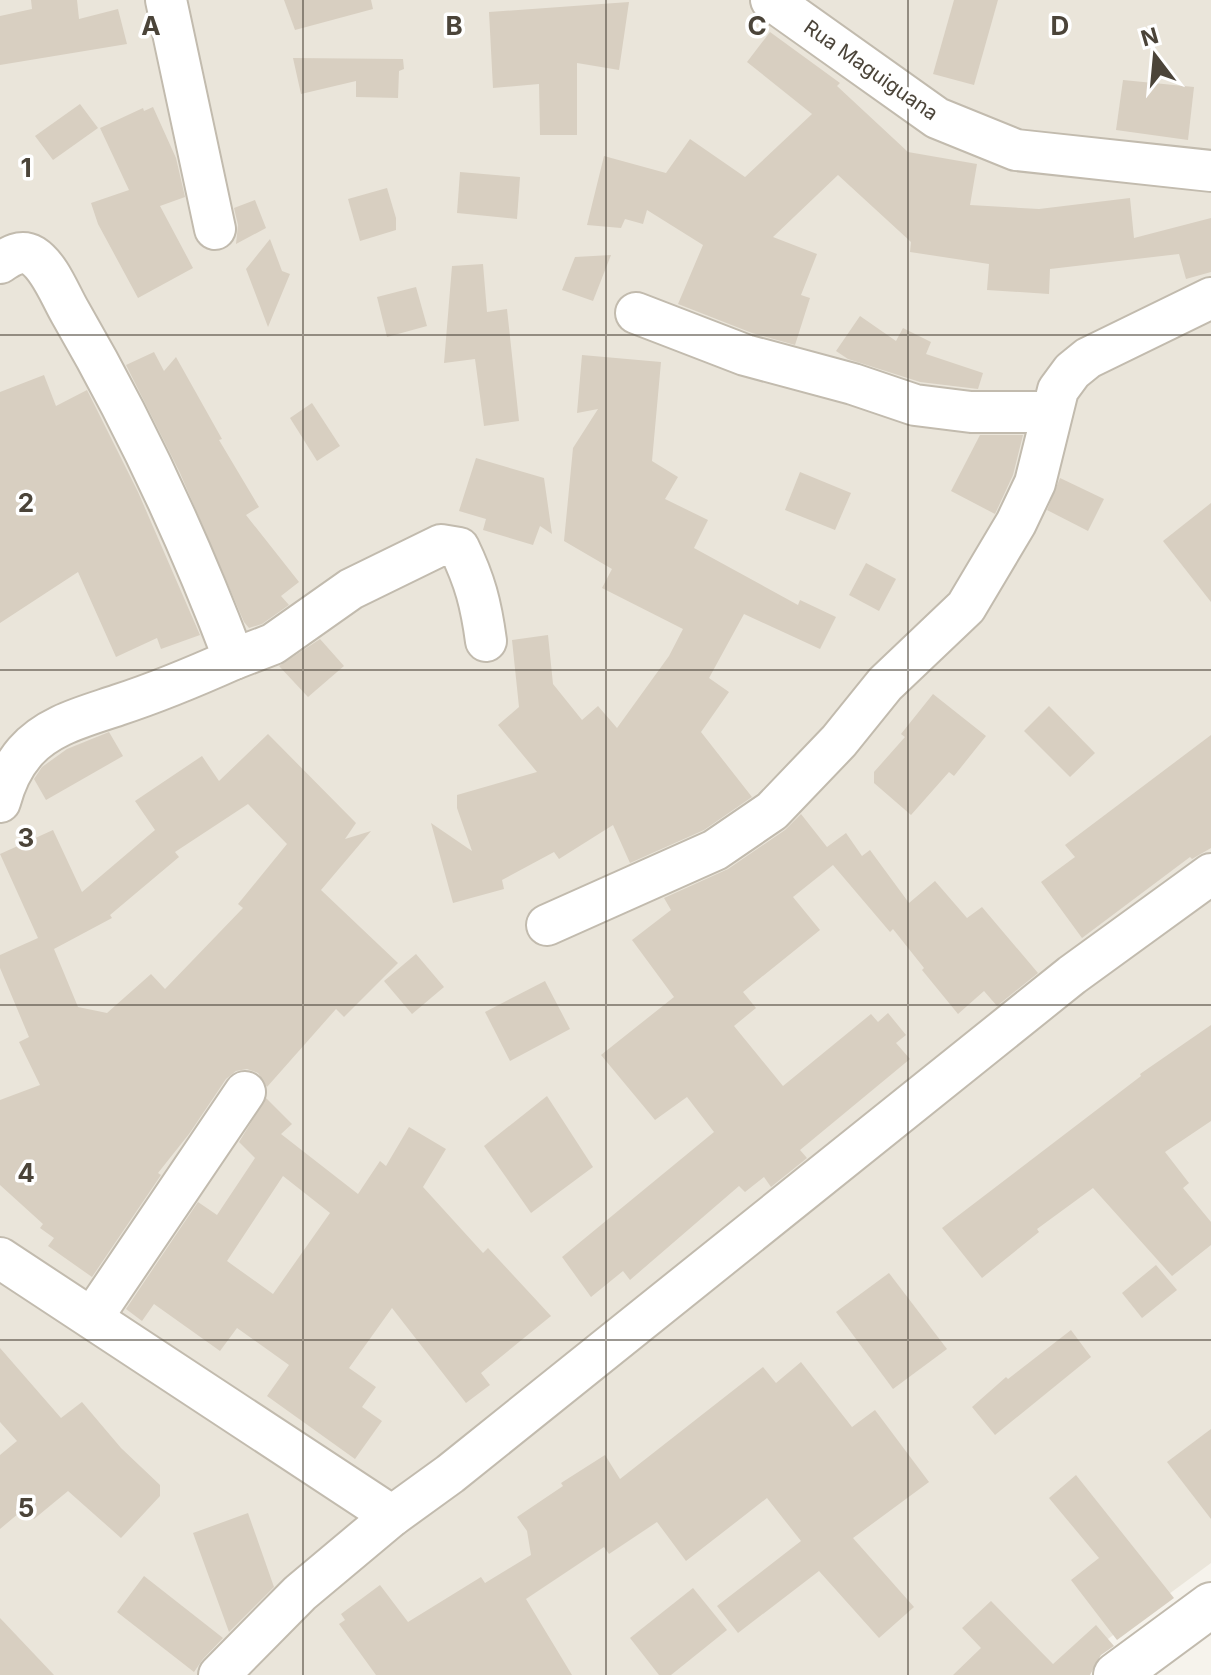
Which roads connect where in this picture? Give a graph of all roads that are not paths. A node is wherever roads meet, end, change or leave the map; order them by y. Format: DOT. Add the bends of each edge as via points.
graph roads {
  1 [pos="166,0"];
  2 [pos="771,0"];
  3 [pos="1211,171"];
  4 [pos="215,229"];
  5 [pos="0,263"];
  6 [pos="1211,298"];
  7 [pos="636,313"];
  8 [pos="1052,412"];
  9 [pos="486,641"];
  10 [pos="234,659"];
  11 [pos="0,802"];
  12 [pos="1211,874"];
  13 [pos="547,925"];
  14 [pos="245,1092"];
  15 [pos="0,1258"];
  16 [pos="92,1318"];
  17 [pos="392,1516"];
  18 [pos="1211,1605"];
  19 [pos="219,1675"];
  20 [pos="1116,1675"];
  1 -- 4 [label="street"];
  2 -- 3 [label="street, Rua Maguiguana" via="937,118 1016,150"];
  5 -- 10 [label="street" via="18,253 30,254 42,264 151,469"];
  6 -- 8 [label="street" via="1088,358 1058,390"];
  7 -- 8 [label="street" via="745,355 915,405 971,412"];
  8 -- 13 [label="street" via="1035,483 966,607 885,684 772,811 715,850"];
  9 -- 10 [label="street" via="481,602 459,548 441,545 351,589 273,644"];
  10 -- 11 [label="street" via="49,732 25,751 7,778"];
  12 -- 17 [label="street" via="1072,975"];
  14 -- 16 [label="street"];
  15 -- 16 [label="street"];
  16 -- 17 [label="street"];
  17 -- 19 [label="street" via="300,1593"];
  18 -- 20 [label="street"];
}
